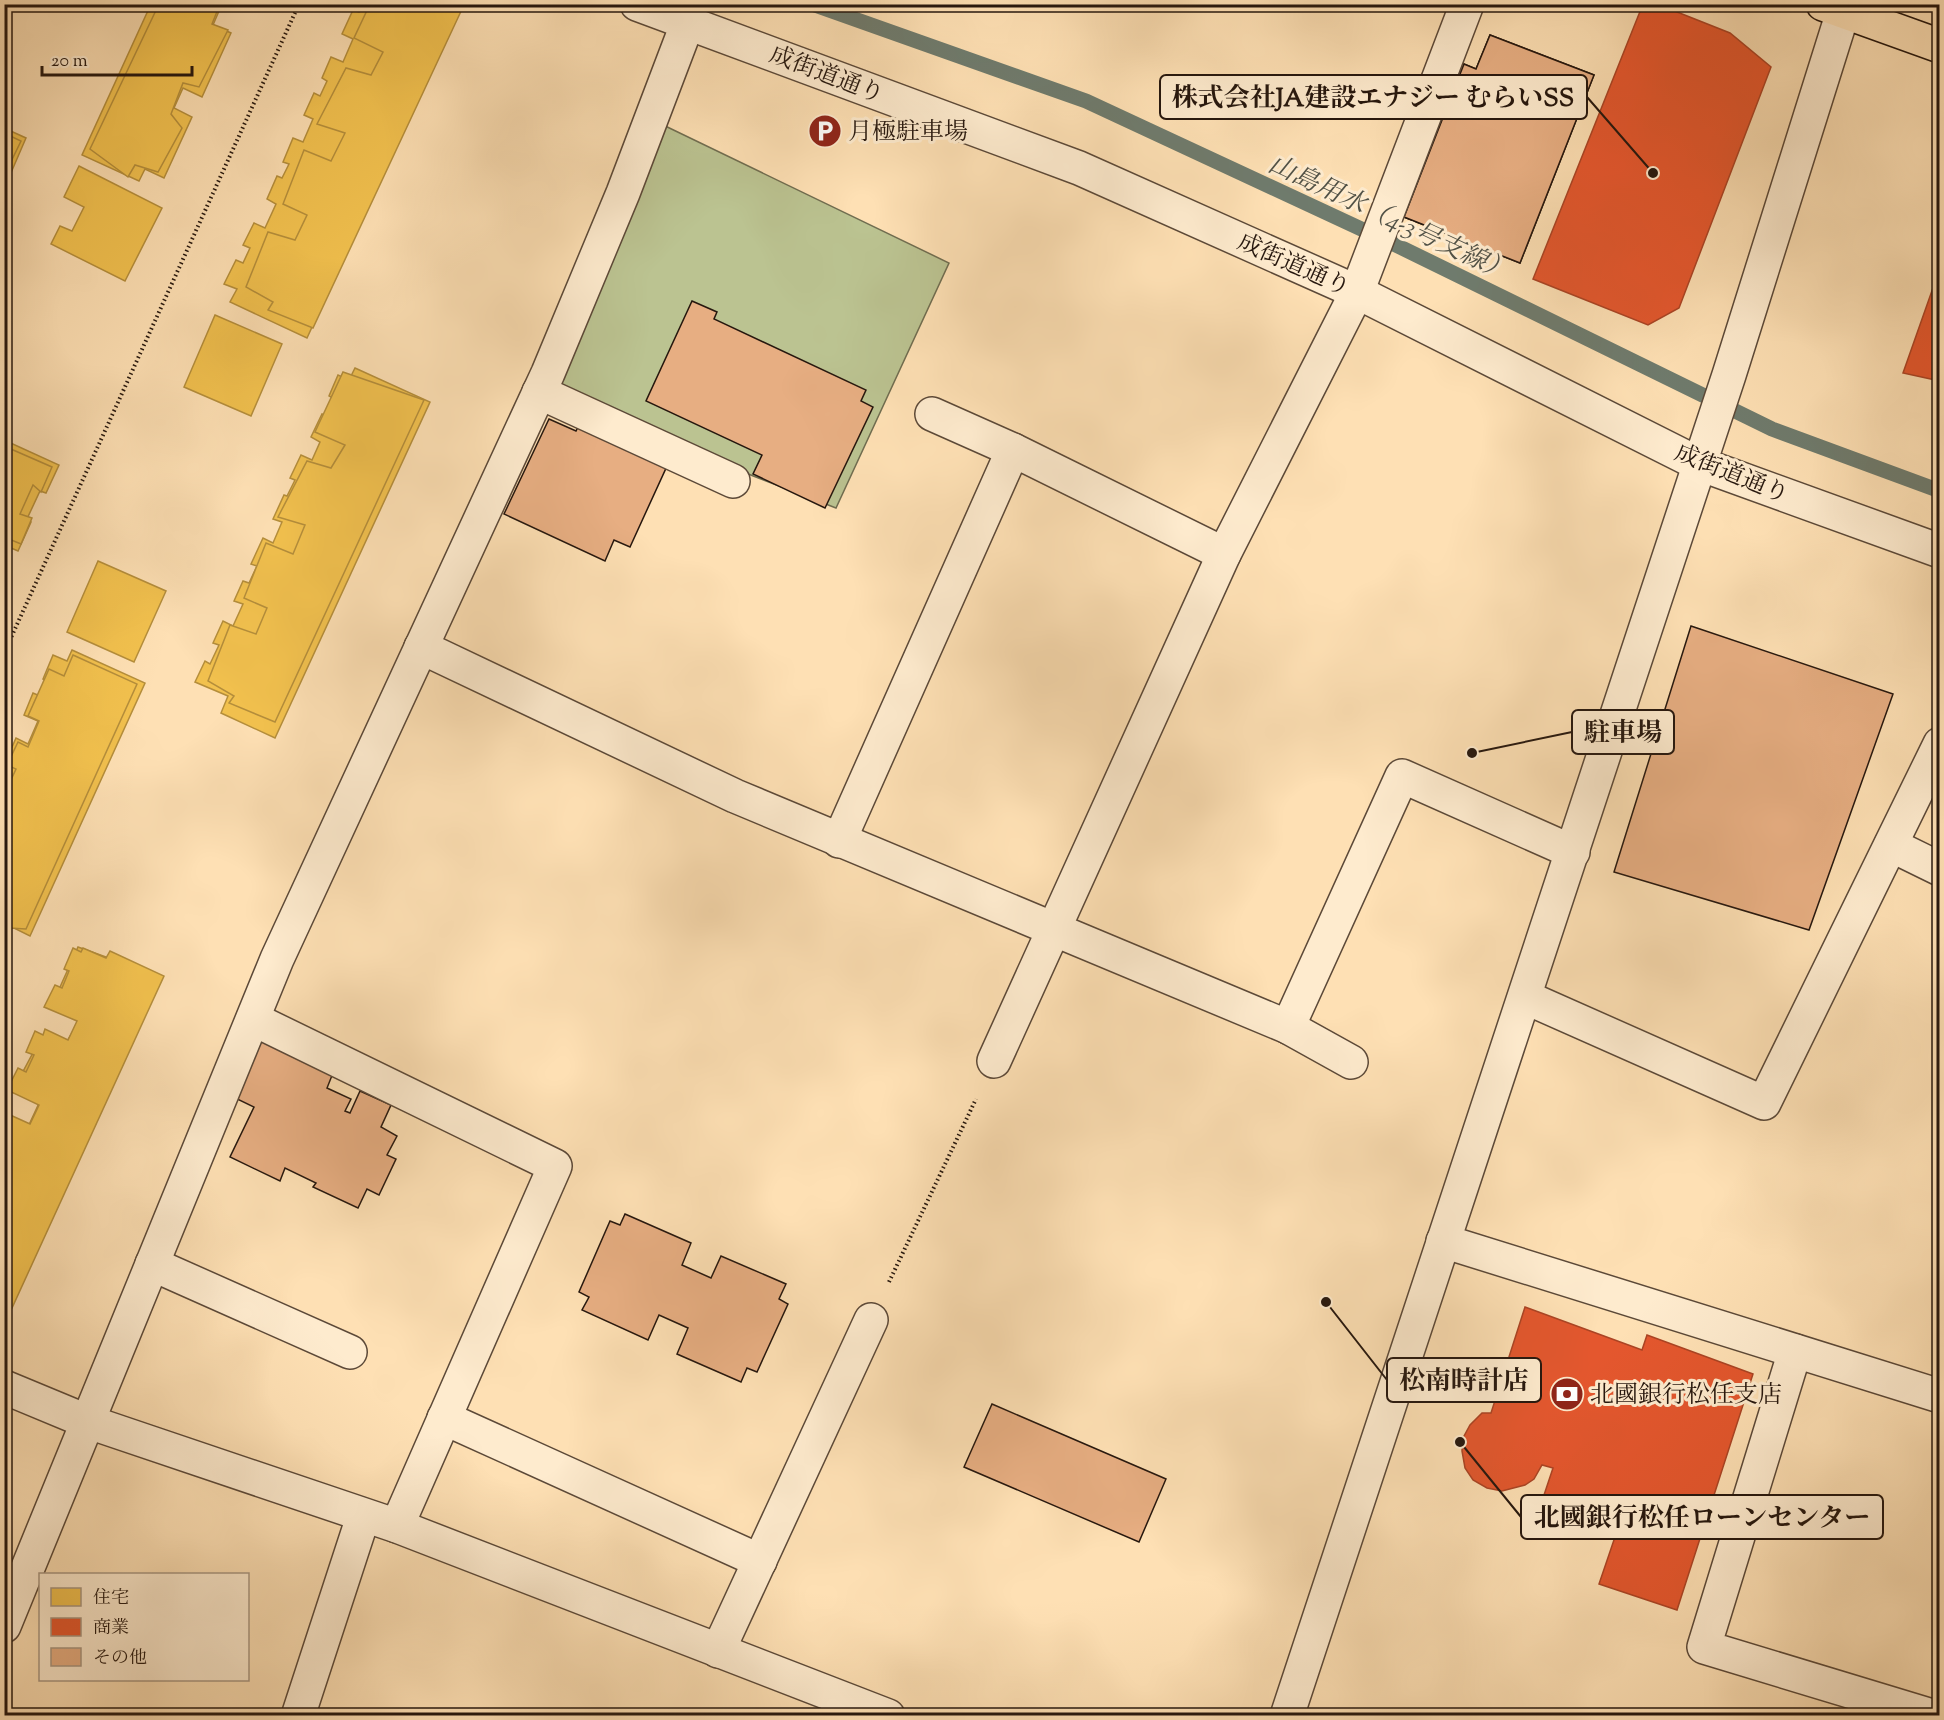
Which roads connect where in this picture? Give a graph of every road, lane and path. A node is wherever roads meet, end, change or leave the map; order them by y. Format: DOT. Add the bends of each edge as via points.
graph roads {
  1 [pos="299,4"];
  2 [pos="1467,4"];
  3 [pos="642,5"];
  4 [pos="1838,7"];
  5 [pos="688,22"];
  6 [pos="1940,46"];
  7 [pos="1357,292"];
  8 [pos="539,392"];
  9 [pos="932,414"];
  10 [pos="1014,450"];
  11 [pos="1698,463"];
  12 [pos="734,481"];
  13 [pos="1940,551"];
  14 [pos="1224,554"];
  15 [pos="421,647"];
  16 [pos="4,653"];
  17 [pos="1940,744"];
  18 [pos="839,841"];
  19 [pos="1892,845"];
  20 [pos="1573,852"];
  21 [pos="1940,869"];
  22 [pos="1054,927"];
  23 [pos="1525,997"];
  24 [pos="253,1019"];
  25 [pos="1288,1027"];
  26 [pos="994,1061"];
  27 [pos="1351,1062"];
  28 [pos="1443,1240"];
  29 [pos="152,1264"];
  30 [pos="871,1320"];
  31 [pos="1795,1351"];
  32 [pos="350,1352"];
  33 [pos="4,1387"];
  34 [pos="1940,1396"];
  35 [pos="444,1418"];
  36 [pos="86,1421"];
  37 [pos="363,1517"];
  38 [pos="397,1526"];
  39 [pos="760,1561"];
  40 [pos="4,1626"];
  41 [pos="718,1652"];
  42 [pos="298,1716"];
  43 [pos="888,1716"];
  44 [pos="1287,1716"];
  45 [pos="1932,1716"];
  1 -- 16 [label="path"];
  2 -- 7 [label="street"];
  3 -- 5 [label="street, 成街道通り"];
  4 -- 6 [label="main road"];
  4 -- 11 [label="street" via="1729,375"];
  5 -- 7 [label="street, 成街道通り" via="1079,168"];
  5 -- 8 [label="street" via="623,193"];
  7 -- 11 [label="street, 成街道通り"];
  7 -- 14 [label="street"];
  8 -- 12 [label="street"];
  8 -- 15 [label="street"];
  9 -- 10 [label="street"];
  10 -- 14 [label="street"];
  10 -- 18 [label="street"];
  11 -- 13 [label="street, 成街道通り"];
  11 -- 20 [label="street"];
  14 -- 22 [label="street"];
  15 -- 18 [label="street"];
  15 -- 24 [label="street" via="277,958"];
  17 -- 19 [label="street"];
  18 -- 22 [label="street"];
  19 -- 21 [label="street"];
  19 -- 23 [label="street" via="1764,1103"];
  20 -- 23 [label="street"];
  20 -- 25 [label="street" via="1402,776"];
  22 -- 25 [label="street"];
  22 -- 26 [label="street"];
  23 -- 28 [label="street"];
  24 -- 29 [label="street"];
  24 -- 35 [label="street" via="555,1166"];
  25 -- 27 [label="street"];
  26 -- 30 [label="path"];
  28 -- 31 [label="street"];
  28 -- 44 [label="street"];
  29 -- 32 [label="street"];
  29 -- 36 [label="street"];
  30 -- 39 [label="street"];
  31 -- 34 [label="street"];
  31 -- 45 [label="street" via="1704,1647"];
  33 -- 36 [label="street"];
  35 -- 38 [label="street"];
  35 -- 39 [label="street"];
  36 -- 37 [label="street"];
  36 -- 40 [label="street"];
  37 -- 38 [label="street"];
  37 -- 42 [label="street"];
  38 -- 41 [label="street"];
  39 -- 41 [label="street"];
  41 -- 43 [label="street"];
}
